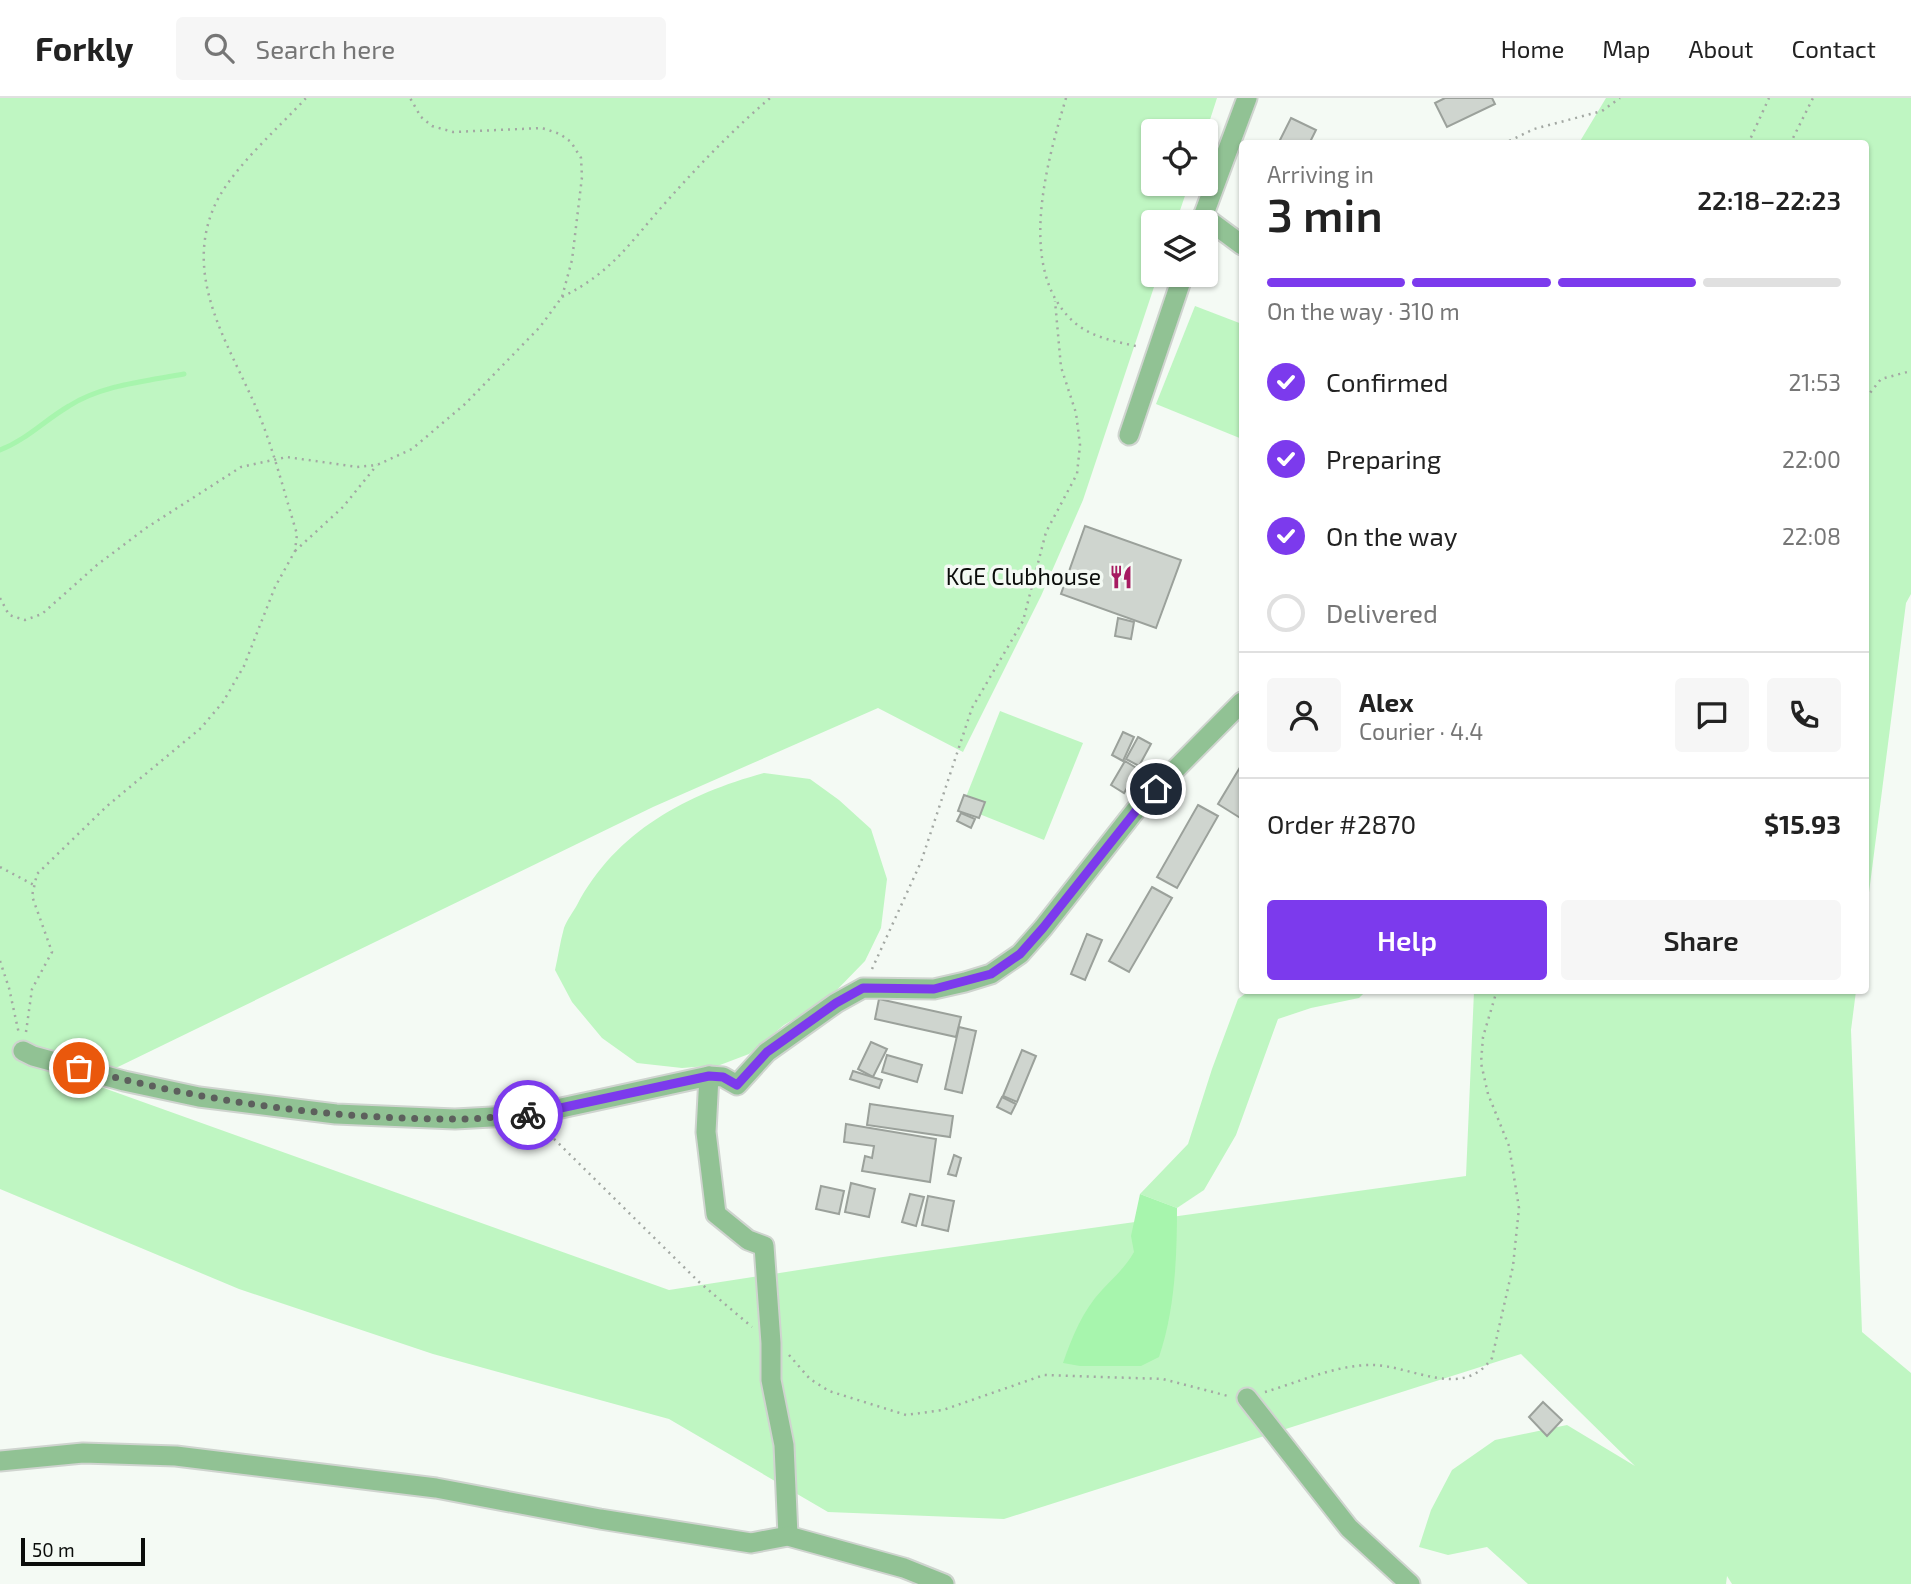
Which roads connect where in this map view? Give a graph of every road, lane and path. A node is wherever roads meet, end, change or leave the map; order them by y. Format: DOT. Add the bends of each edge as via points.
graph roads {
  1 [pos="306,98"];
  2 [pos="410,98"];
  3 [pos="770,98"];
  4 [pos="1066,98"];
  5 [pos="1247,98"];
  6 [pos="1620,98"];
  7 [pos="1769,98"];
  8 [pos="1813,98"];
  9 [pos="1511,140"];
  10 [pos="1750,140"];
  11 [pos="1792,140"];
  12 [pos="1205,210"];
  13 [pos="1218,229"];
  14 [pos="1239,243"];
  15 [pos="1179,287"];
  16 [pos="562,297"];
  17 [pos="1055,301"];
  18 [pos="1157,351"];
  19 [pos="1911,371"];
  20 [pos="1869,394"];
  21 [pos="1129,435"];
  22 [pos="274,460"];
  23 [pos="377,465"];
  24 [pos="295,551"];
  25 [pos="0,598"];
  26 [pos="1239,705"];
  27 [pos="0,867"];
  28 [pos="34,885"];
  29 [pos="0,961"];
  30 [pos="863,988"];
  31 [pos="1496,994"];
  32 [pos="23,1051"];
  33 [pos="709,1076"];
  34 [pos="529,1115"];
  35 [pos="770,1335"];
  36 [pos="1247,1398"];
  37 [pos="0,1461"];
  38 [pos="788,1536"];
  39 [pos="944,1584"];
  40 [pos="1410,1584"];
  1 -- 22 [label="path" via="234,175 212,210 205,233 204,277 211,310 261,419"];
  2 -- 16 [label="path" via="432,126 453,132 542,128 571,142 581,158 582,177 572,260"];
  3 -- 16 [label="path" via="668,200 609,268"];
  4 -- 17 [label="path" via="1047,161 1040,217 1043,264"];
  5 -- 12 [label="street"];
  6 -- 9 [label="path" via="1602,111 1534,129"];
  7 -- 10 [label="path"];
  8 -- 11 [label="path"];
  13 -- 14 [label="street"];
  15 -- 18 [label="street"];
  16 -- 23 [label="path" via="540,327 465,404 412,449"];
  17 -- 18 [label="path" via="1076,324 1102,338"];
  17 -- 30 [label="path" via="1061,367 1076,413 1077,474 1046,532 1023,621 972,708 921,862"];
  18 -- 21 [label="street"];
  19 -- 20 [label="path" via="1881,379"];
  22 -- 23 [label="path" via="287,457 357,467"];
  22 -- 24 [label="path" via="297,534"];
  22 -- 25 [label="path" via="241,467 146,528 42,614 25,620 9,615"];
  23 -- 24 [label="path" via="343,507"];
  24 -- 28 [label="path" via="223,702 201,728 107,806 37,874"];
  26 -- 30 [label="street" via="1139,807 1020,954 991,974 934,989"];
  27 -- 28 [label="path"];
  28 -- 32 [label="path" via="32,896 52,952 32,989"];
  29 -- 32 [label="path"];
  30 -- 33 [label="street" via="767,1052 737,1085"];
  31 -- 36 [label="path" via="1483,1037 1481,1063 1509,1146 1519,1208 1513,1266 1492,1358 1484,1370 1460,1379 1436,1379 1370,1365 1344,1368"];
  32 -- 34 [label="street" via="124,1081 226,1101 337,1114 455,1119"];
  33 -- 34 [label="street"];
  33 -- 35 [label="street" via="706,1132 716,1214 764,1247"];
  34 -- 35 [label="path" via="699,1282"];
  35 -- 36 [label="path" via="810,1380 829,1391 905,1415 943,1410 1044,1375 1163,1379"];
  35 -- 38 [label="street" via="771,1380 784,1445"];
  36 -- 40 [label="street" via="1349,1528"];
  37 -- 38 [label="street" via="83,1452 176,1456 436,1488 751,1543"];
  38 -- 39 [label="street" via="904,1568"];
}
